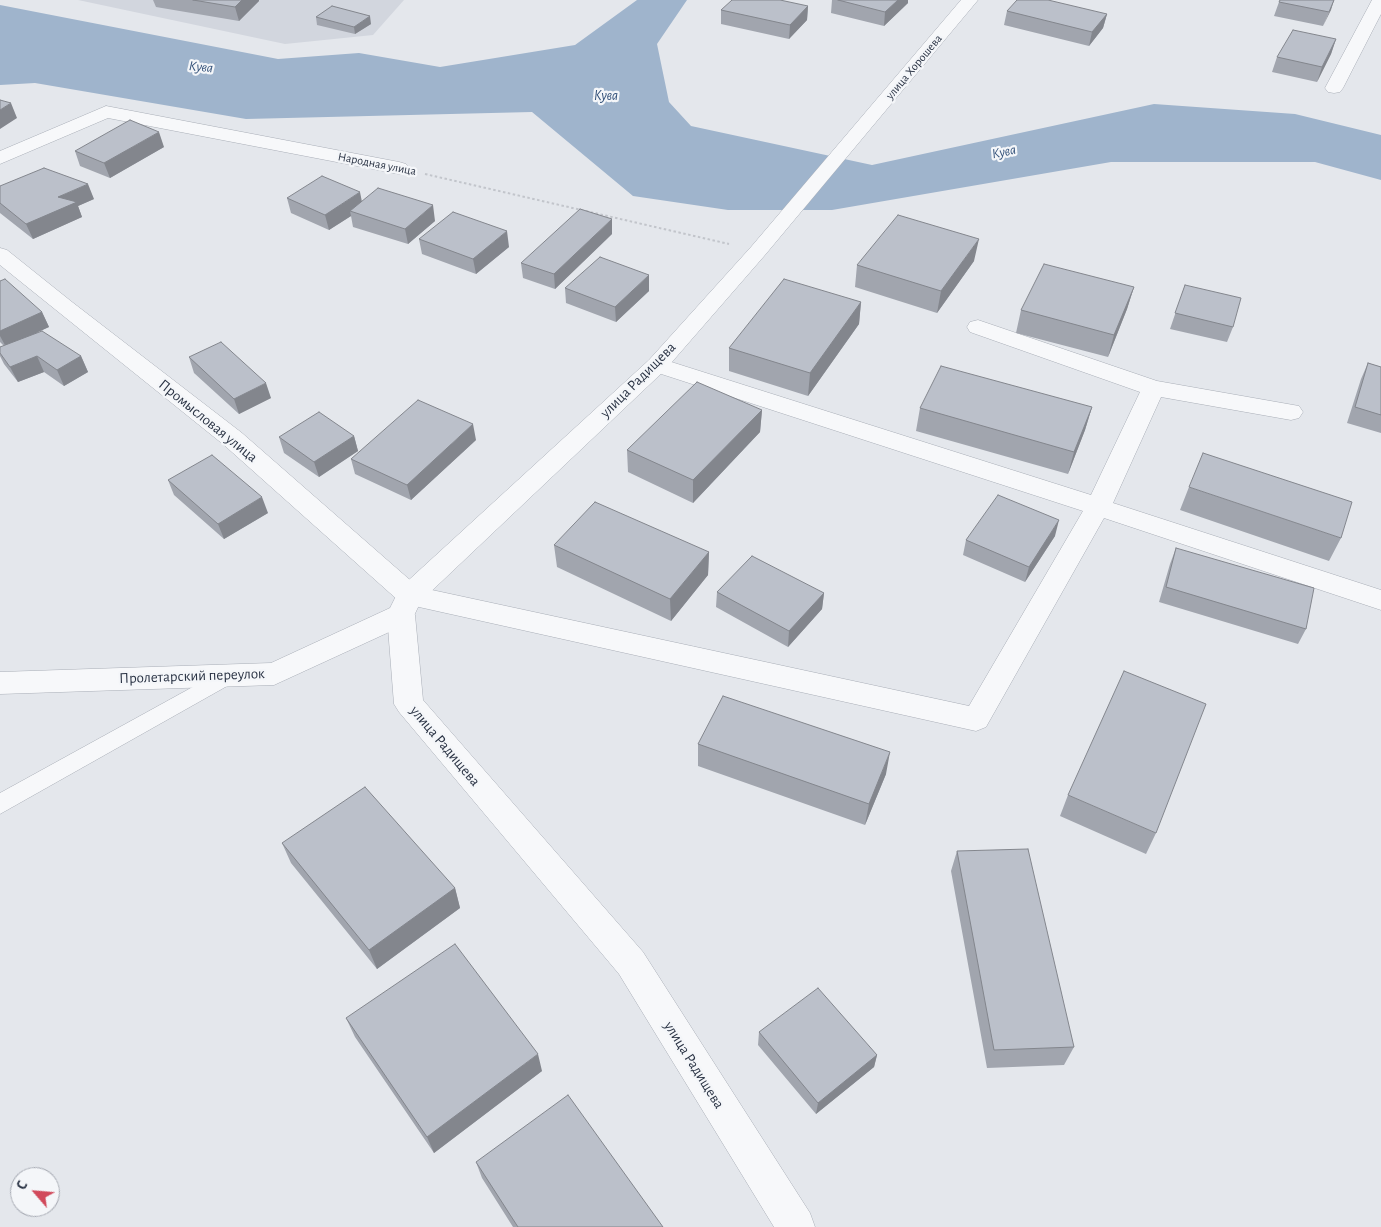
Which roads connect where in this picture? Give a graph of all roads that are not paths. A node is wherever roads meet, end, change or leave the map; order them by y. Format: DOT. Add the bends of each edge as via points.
graph roads {
  1 [pos="970,0"];
  2 [pos="1380,0"];
  3 [pos="1334,88"];
  4 [pos="0,158"];
  5 [pos="399,168"];
  6 [pos="758,251"];
  7 [pos="0,254"];
  8 [pos="978,327"];
  9 [pos="657,365"];
  10 [pos="1153,388"];
  11 [pos="1291,412"];
  12 [pos="1098,507"];
  13 [pos="1381,600"];
  14 [pos="406,605"];
  15 [pos="229,675"];
  16 [pos="0,683"];
  17 [pos="0,804"];
  18 [pos="796,1227"];
  1 -- 6 [label="street, улица Хорошева"];
  2 -- 3 [label="street"];
  4 -- 5 [label="street, Народная улица" via="106,112"];
  6 -- 9 [label="street, улица Радищева"];
  7 -- 14 [label="street, Промысловая улица" via="233,439"];
  8 -- 10 [label="street"];
  9 -- 12 [label="street"];
  9 -- 14 [label="street, улица Радищева"];
  10 -- 11 [label="street"];
  10 -- 12 [label="street"];
  12 -- 13 [label="street"];
  12 -- 14 [label="street" via="976,719"];
  14 -- 15 [label="street, Пролетарский переулок" via="274,674"];
  14 -- 18 [label="street, улица Радищева" via="409,704 630,963"];
  15 -- 16 [label="street, Пролетарский переулок"];
  15 -- 17 [label="lane"];
}
